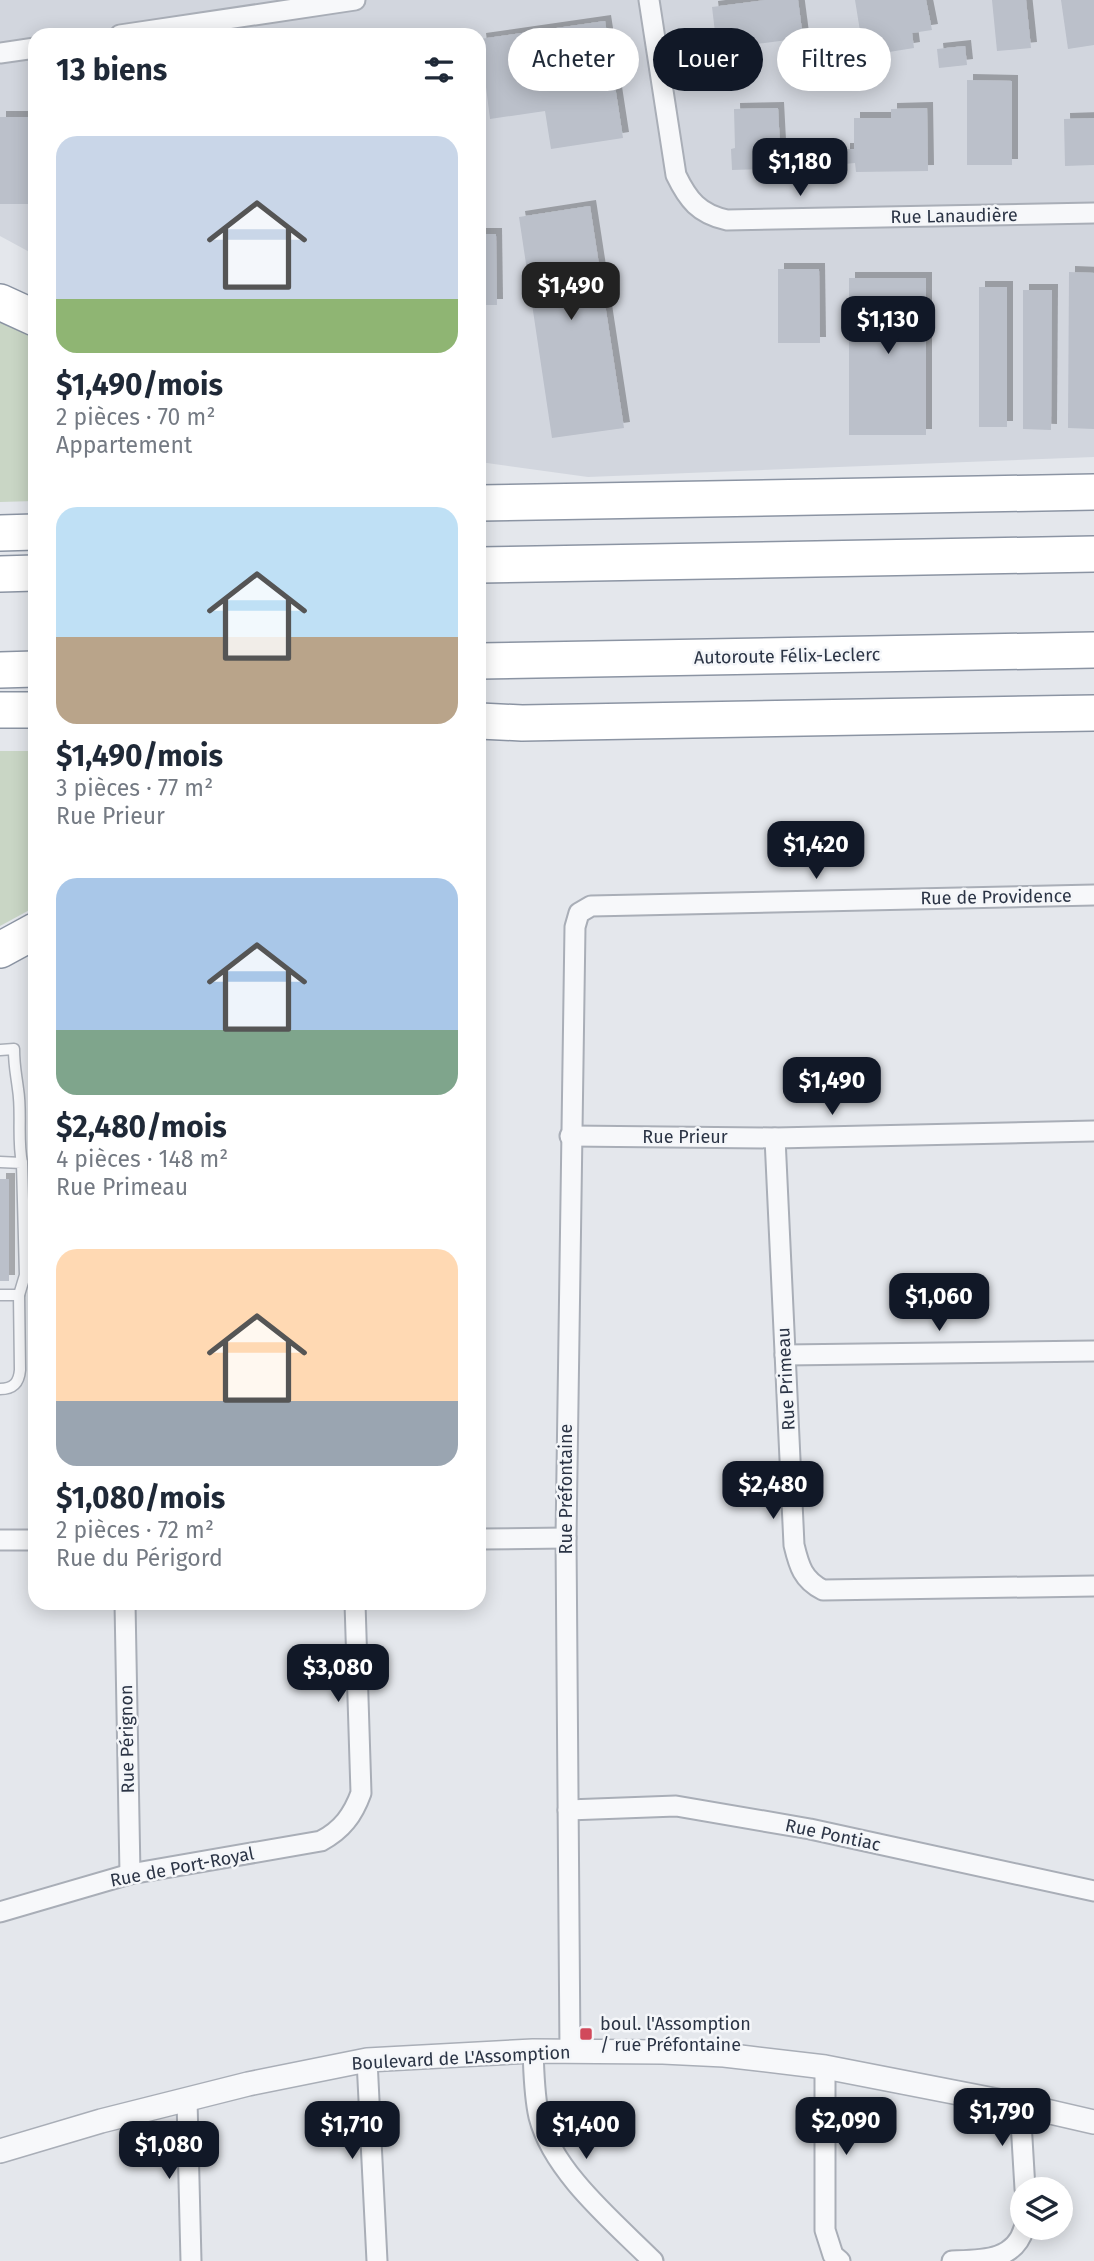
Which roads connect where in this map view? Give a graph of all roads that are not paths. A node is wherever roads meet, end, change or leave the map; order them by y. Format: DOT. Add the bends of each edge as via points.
graph roads {
  1 [pos="355,0"];
  2 [pos="649,0"];
  3 [pos="227,9"];
  4 [pos="149,28"];
  5 [pos="28,49"];
  6 [pos="0,53"];
  7 [pos="1094,213"];
  8 [pos="0,302"];
  9 [pos="28,315"];
  10 [pos="1094,492"];
  11 [pos="486,503"];
  12 [pos="28,531"];
  13 [pos="0,533"];
  14 [pos="1094,554"];
  15 [pos="486,565"];
  16 [pos="28,573"];
  17 [pos="0,574"];
  18 [pos="1094,650"];
  19 [pos="486,661"];
  20 [pos="0,670"];
  21 [pos="28,670"];
  22 [pos="0,710"];
  23 [pos="28,710"];
  24 [pos="1094,713"];
  25 [pos="486,721"];
  26 [pos="522,723"];
  27 [pos="486,731"];
  28 [pos="1094,895"];
  29 [pos="575,927"];
  30 [pos="28,935"];
  31 [pos="0,950"];
  32 [pos="0,1050"];
  33 [pos="1094,1131"];
  34 [pos="570,1136"];
  35 [pos="775,1138"];
  36 [pos="0,1162"];
  37 [pos="22,1163"];
  38 [pos="0,1295"];
  39 [pos="19,1295"];
  40 [pos="1094,1351"];
  41 [pos="785,1355"];
  42 [pos="0,1389"];
  43 [pos="566,1538"];
  44 [pos="0,1539"];
  45 [pos="486,1539"];
  46 [pos="28,1540"];
  47 [pos="1094,1586"];
  48 [pos="125,1610"];
  49 [pos="355,1610"];
  50 [pos="568,1810"];
  51 [pos="130,1874"];
  52 [pos="1094,1891"];
  53 [pos="0,1912"];
  54 [pos="533,2051"];
  55 [pos="570,2051"];
  56 [pos="367,2060"];
  57 [pos="825,2067"];
  58 [pos="187,2100"];
  59 [pos="1020,2105"];
  60 [pos="1094,2123"];
  61 [pos="0,2151"];
  62 [pos="1024,2177"];
  63 [pos="1021,2240"];
  64 [pos="191,2261"];
  65 [pos="377,2261"];
  66 [pos="653,2261"];
  67 [pos="840,2261"];
  68 [pos="952,2261"];
  1 -- 3 [label="street"];
  2 -- 7 [label="street, Rue Lanaudière" via="676,175 696,208 712,216 727,220"];
  3 -- 4 [label="street"];
  5 -- 6 [label="street"];
  8 -- 9 [label="highway"];
  10 -- 11 [label="highway"];
  12 -- 13 [label="highway"];
  14 -- 15 [label="highway"];
  16 -- 17 [label="highway"];
  18 -- 19 [label="highway, Autoroute Félix-Leclerc"];
  20 -- 21 [label="highway"];
  22 -- 23 [label="highway"];
  24 -- 26 [label="highway"];
  25 -- 26 [label="highway"];
  26 -- 27 [label="highway"];
  28 -- 29 [label="street, Rue de Providence" via="591,905 579,914"];
  29 -- 34 [label="street, Rue Préfontaine"];
  30 -- 31 [label="highway"];
  32 -- 37 [label="lane" via="14,1049"];
  33 -- 35 [label="street, Rue Prieur"];
  34 -- 35 [label="street, Rue Prieur"];
  34 -- 43 [label="street, Rue Préfontaine"];
  35 -- 41 [label="street, Rue Primeau"];
  36 -- 37 [label="lane"];
  37 -- 39 [label="lane" via="25,1275"];
  38 -- 39 [label="lane"];
  39 -- 42 [label="lane" via="19,1380"];
  40 -- 41 [label="street"];
  41 -- 47 [label="street, Rue Primeau" via="794,1545 799,1567 810,1583 823,1590"];
  43 -- 45 [label="street"];
  43 -- 50 [label="street, Rue Préfontaine"];
  44 -- 46 [label="street"];
  48 -- 51 [label="street, Rue Pérignon"];
  49 -- 51 [label="street, Rue de Port-Royal" via="361,1793 338,1832 321,1841"];
  50 -- 52 [label="street, Rue Pontiac" via="676,1807 810,1829"];
  50 -- 55 [label="street, Rue Préfontaine"];
  51 -- 53 [label="street, Rue de Port-Royal"];
  54 -- 55 [label="street, Boulevard de L'Assomption"];
  54 -- 56 [label="street, Boulevard de L'Assomption"];
  54 -- 66 [label="street" via="540,2119 550,2143 596,2204"];
  55 -- 57 [label="street, Boulevard de L'Assomption" via="724,2056"];
  56 -- 58 [label="street, Boulevard de L'Assomption"];
  56 -- 65 [label="street"];
  57 -- 59 [label="street, Boulevard de L'Assomption"];
  57 -- 67 [label="street" via="825,2230 833,2255"];
  58 -- 61 [label="street, Boulevard de L'Assomption"];
  58 -- 64 [label="street"];
  59 -- 60 [label="street, Boulevard de L'Assomption"];
  59 -- 62 [label="street"];
  63 -- 68 [label="street" via="1011,2251 984,2260"];
}
